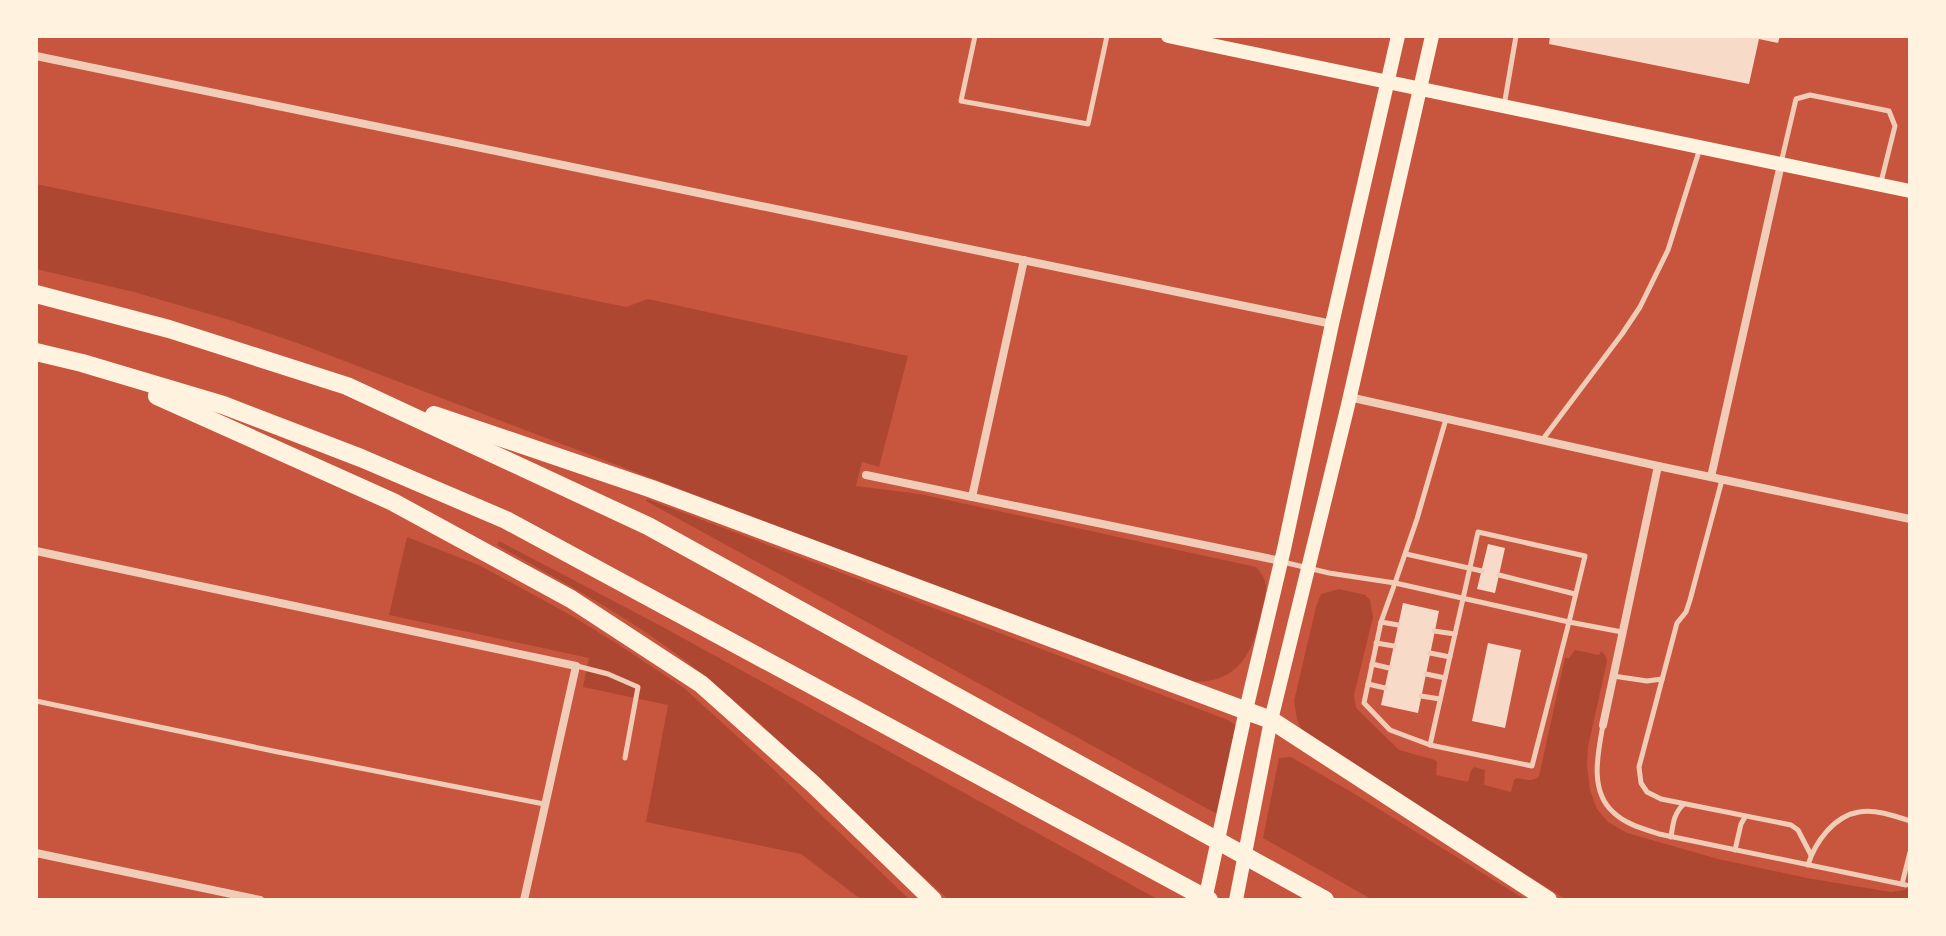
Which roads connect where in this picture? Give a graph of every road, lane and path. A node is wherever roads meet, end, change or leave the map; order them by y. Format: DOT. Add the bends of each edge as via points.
graph roads {
  1 [pos="975,36"];
  2 [pos="1107,36"];
  3 [pos="1516,36"];
  4 [pos="1177,37"];
  5 [pos="1397,39"];
  6 [pos="1431,41"];
  7 [pos="36,56"];
  8 [pos="1388,82"];
  9 [pos="1421,89"];
  10 [pos="1504,106"];
  11 [pos="1700,147"];
  12 [pos="1781,164"];
  13 [pos="1880,185"];
  14 [pos="1910,191"];
  15 [pos="1024,260"];
  16 [pos="36,294"];
  17 [pos="1332,324"];
  18 [pos="36,352"];
  19 [pos="82,363"];
  20 [pos="347,386"];
  21 [pos="1349,397"];
  22 [pos="1446,418"];
  23 [pos="1543,440"];
  24 [pos="1658,466"];
  25 [pos="866,475"];
  26 [pos="1711,477"];
  27 [pos="1723,479"];
  28 [pos="972,497"];
  29 [pos="1910,519"];
  30 [pos="36,551"];
  31 [pos="1406,554"];
  32 [pos="1281,561"];
  33 [pos="1307,568"];
  34 [pos="1469,569"];
  35 [pos="1482,571"];
  36 [pos="1499,575"];
  37 [pos="1395,583"];
  38 [pos="1575,594"];
  39 [pos="1462,599"];
  40 [pos="1381,622"];
  41 [pos="1569,622"];
  42 [pos="1398,625"];
  43 [pos="1434,631"];
  44 [pos="1622,632"];
  45 [pos="1455,634"];
  46 [pos="1376,643"];
  47 [pos="1394,646"];
  48 [pos="1430,653"];
  49 [pos="1450,657"];
  50 [pos="1372,664"];
  51 [pos="576,666"];
  52 [pos="1389,668"];
  53 [pos="1426,674"];
  54 [pos="1613,676"];
  55 [pos="1445,678"];
  56 [pos="1662,679"];
  57 [pos="1368,684"];
  58 [pos="1385,688"];
  59 [pos="1421,696"];
  60 [pos="1440,699"];
  61 [pos="36,701"];
  62 [pos="1246,710"];
  63 [pos="1271,720"];
  64 [pos="1603,725"];
  65 [pos="1430,745"];
  66 [pos="625,758"];
  67 [pos="544,804"];
  68 [pos="1684,804"];
  69 [pos="1745,817"];
  70 [pos="1910,821"];
  71 [pos="1671,837"];
  72 [pos="1735,850"];
  73 [pos="1910,852"];
  74 [pos="36,853"];
  75 [pos="1811,855"];
  76 [pos="1808,865"];
  77 [pos="260,900"];
  78 [pos="524,900"];
  79 [pos="933,900"];
  80 [pos="1207,900"];
  81 [pos="1236,900"];
  82 [pos="1325,900"];
  83 [pos="1548,900"];
  1 -- 2 [label="lane" via="961,101 1088,124"];
  3 -- 10 [label="lane"];
  4 -- 8 [label="main road"];
  5 -- 8 [label="main road"];
  6 -- 9 [label="main road"];
  7 -- 15 [label="street"];
  8 -- 9 [label="main road"];
  8 -- 17 [label="main road"];
  9 -- 10 [label="main road"];
  9 -- 21 [label="main road"];
  10 -- 11 [label="main road"];
  11 -- 12 [label="main road"];
  11 -- 23 [label="lane" via="1668,250 1640,307"];
  12 -- 13 [label="main road"];
  12 -- 13 [label="lane" via="1796,99 1810,95 1889,111 1895,126"];
  12 -- 26 [label="street"];
  13 -- 14 [label="main road"];
  15 -- 17 [label="street"];
  15 -- 28 [label="street"];
  16 -- 20 [label="highway" via="169,329"];
  17 -- 32 [label="main road"];
  18 -- 19 [label="highway"];
  19 -- 79 [label="highway" via="393,502 571,599 701,684"];
  19 -- 80 [label="highway" via="223,405 506,520"];
  20 -- 62 [label="highway" via="652,489"];
  20 -- 82 [label="highway" via="648,526"];
  21 -- 22 [label="street"];
  21 -- 33 [label="main road"];
  22 -- 23 [label="street"];
  22 -- 31 [label="lane"];
  23 -- 24 [label="street"];
  24 -- 26 [label="street"];
  24 -- 44 [label="street"];
  25 -- 28 [label="street"];
  26 -- 27 [label="street"];
  27 -- 29 [label="street"];
  27 -- 56 [label="lane"];
  28 -- 32 [label="street"];
  30 -- 51 [label="street"];
  31 -- 34 [label="lane"];
  31 -- 37 [label="lane"];
  32 -- 33 [label="lane"];
  32 -- 62 [label="main road"];
  33 -- 37 [label="lane"];
  33 -- 63 [label="main road"];
  34 -- 35 [label="lane"];
  34 -- 38 [label="lane" via="1478,532 1585,556"];
  34 -- 39 [label="lane"];
  36 -- 38 [label="lane"];
  37 -- 39 [label="lane"];
  37 -- 40 [label="lane"];
  38 -- 41 [label="lane"];
  39 -- 41 [label="lane"];
  39 -- 45 [label="lane"];
  40 -- 42 [label="lane"];
  40 -- 46 [label="lane"];
  41 -- 44 [label="lane"];
  41 -- 65 [label="lane" via="1532,766"];
  43 -- 45 [label="lane"];
  44 -- 54 [label="street"];
  45 -- 49 [label="lane"];
  46 -- 47 [label="lane"];
  46 -- 50 [label="lane"];
  48 -- 49 [label="lane"];
  49 -- 55 [label="lane"];
  50 -- 52 [label="lane"];
  50 -- 57 [label="lane"];
  51 -- 66 [label="lane" via="638,687"];
  51 -- 67 [label="street"];
  53 -- 55 [label="lane"];
  54 -- 56 [label="lane"];
  54 -- 64 [label="street"];
  55 -- 60 [label="lane"];
  56 -- 68 [label="lane" via="1639,767 1641,783 1661,799"];
  57 -- 58 [label="lane"];
  57 -- 65 [label="lane" via="1364,703 1390,730"];
  59 -- 60 [label="lane"];
  60 -- 65 [label="lane"];
  61 -- 67 [label="lane"];
  62 -- 63 [label="highway"];
  62 -- 80 [label="main road"];
  63 -- 81 [label="main road"];
  63 -- 83 [label="highway"];
  64 -- 71 [label="lane" via="1596,761 1600,791 1611,811"];
  67 -- 78 [label="street"];
  68 -- 69 [label="lane"];
  68 -- 71 [label="lane" via="1677,810"];
  69 -- 72 [label="lane"];
  69 -- 75 [label="lane" via="1791,825"];
  70 -- 75 [label="lane" via="1876,812 1853,814 1827,831"];
  71 -- 72 [label="lane"];
  72 -- 76 [label="lane"];
  73 -- 76 [label="lane" via="1904,884"];
  74 -- 77 [label="street"];
  75 -- 76 [label="lane"];
}
